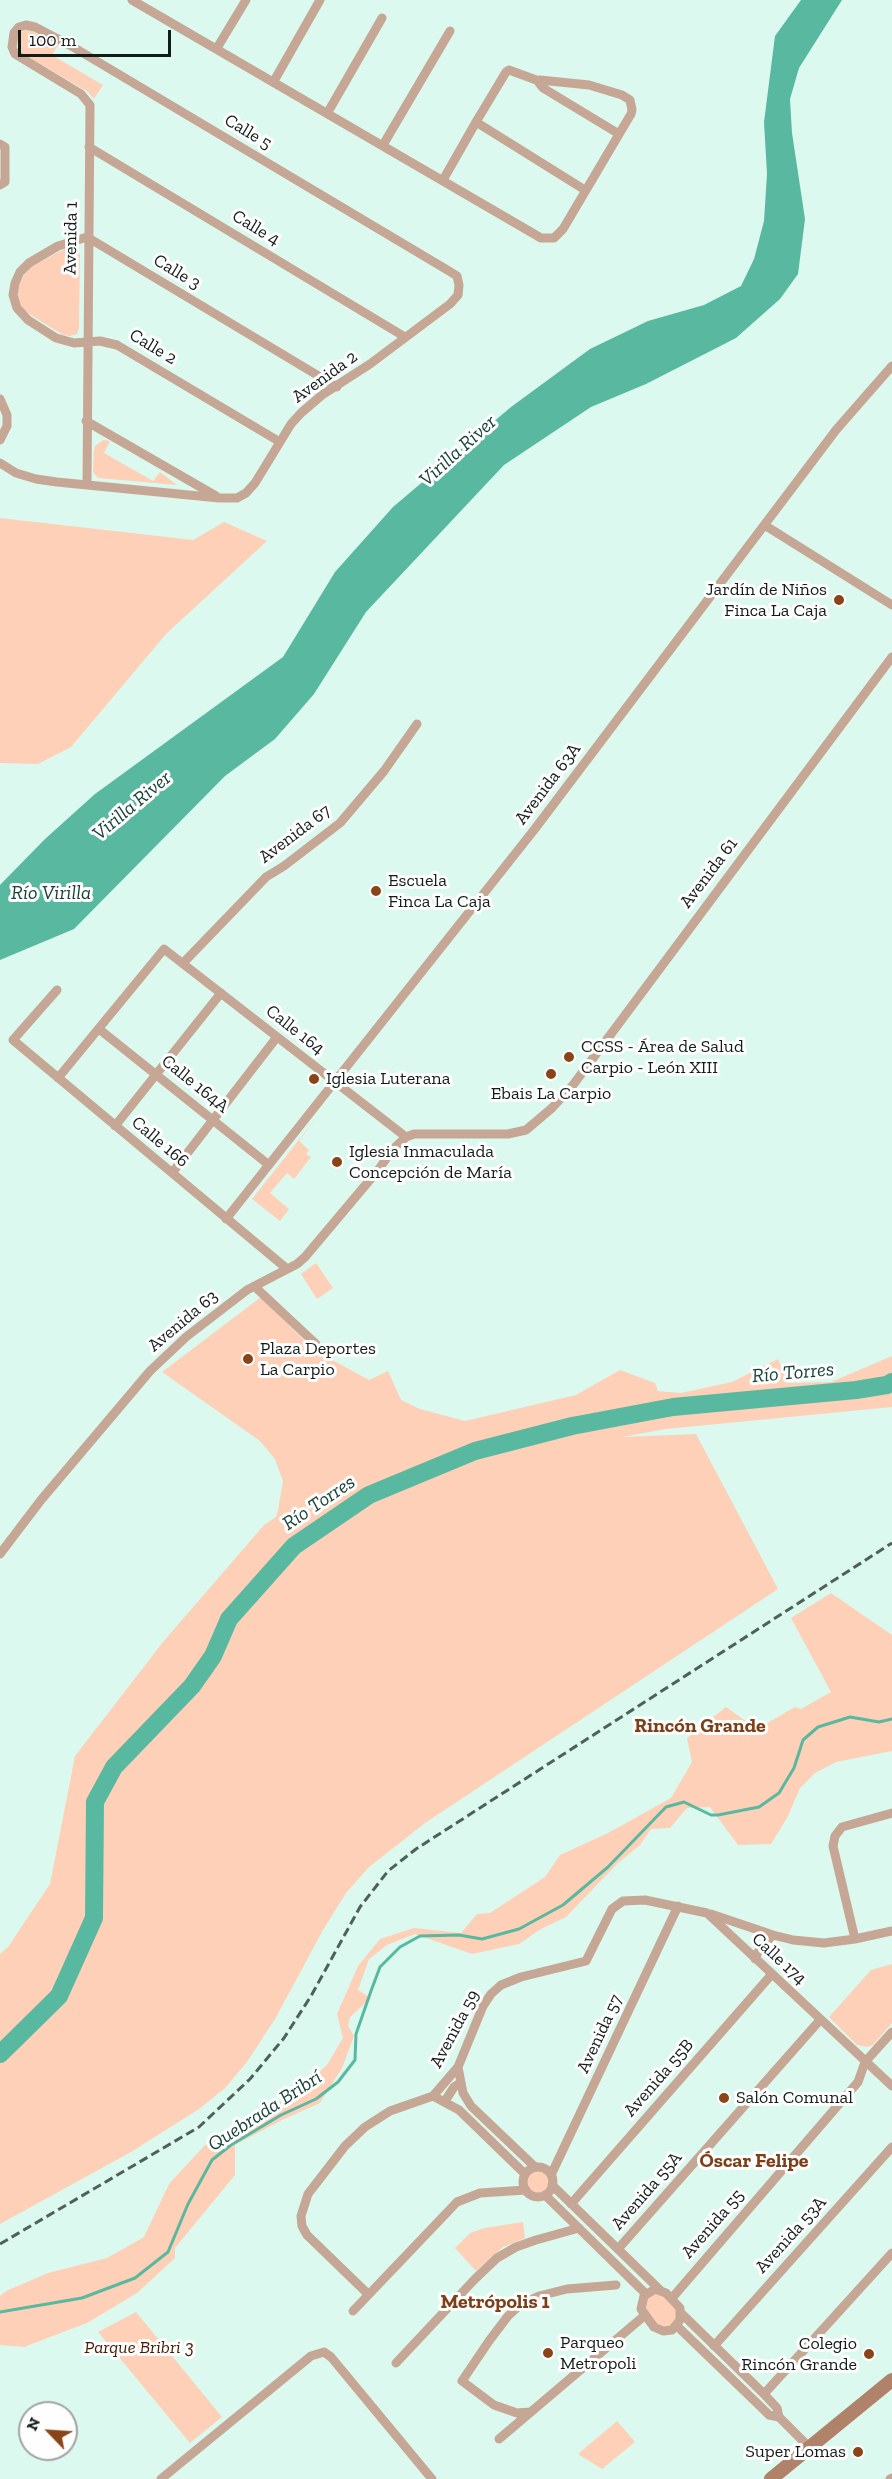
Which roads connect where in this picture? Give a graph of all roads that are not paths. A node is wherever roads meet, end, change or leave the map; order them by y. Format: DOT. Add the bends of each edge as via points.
graph roads {
  1 [pos="132,0"];
  2 [pos="246,0"];
  3 [pos="320,0"];
  4 [pos="147,4"];
  5 [pos="382,18"];
  6 [pos="450,31"];
  7 [pos="14,33"];
  8 [pos="217,48"];
  9 [pos="274,81"];
  10 [pos="539,81"];
  11 [pos="328,112"];
  12 [pos="476,122"];
  13 [pos="619,134"];
  14 [pos="0,144"];
  15 [pos="383,145"];
  16 [pos="89,147"];
  17 [pos="443,180"];
  18 [pos="0,185"];
  19 [pos="585,190"];
  20 [pos="87,237"];
  21 [pos="459,285"];
  22 [pos="405,337"];
  23 [pos="86,342"];
  24 [pos="892,366"];
  25 [pos="338,387"];
  26 [pos="0,399"];
  27 [pos="86,421"];
  28 [pos="0,440"];
  29 [pos="280,442"];
  30 [pos="0,463"];
  31 [pos="87,484"];
  32 [pos="219,498"];
  33 [pos="765,526"];
  34 [pos="892,605"];
  35 [pos="892,657"];
  36 [pos="417,724"];
  37 [pos="183,963"];
  38 [pos="57,990"];
  39 [pos="221,993"];
  40 [pos="99,1029"];
  41 [pos="277,1036"];
  42 [pos="157,1075"];
  43 [pos="58,1078"];
  44 [pos="336,1082"];
  45 [pos="214,1120"];
  46 [pos="115,1126"];
  47 [pos="406,1137"];
  48 [pos="269,1165"];
  49 [pos="172,1173"];
  50 [pos="226,1219"];
  51 [pos="286,1268"];
  52 [pos="254,1286"];
  53 [pos="316,1344"];
  54 [pos="0,1554"];
  55 [pos="892,1813"];
  56 [pos="678,1906"];
  57 [pos="707,1913"];
  58 [pos="892,1931"];
  59 [pos="773,1935"];
  60 [pos="855,1939"];
  61 [pos="755,1959"];
  62 [pos="772,1974"];
  63 [pos="820,2020"];
  64 [pos="892,2032"];
  65 [pos="866,2061"];
  66 [pos="458,2067"];
  67 [pos="460,2083"];
  68 [pos="892,2086"];
  69 [pos="433,2096"];
  70 [pos="445,2101"];
  71 [pos="892,2147"];
  72 [pos="535,2167"];
  73 [pos="525,2175"];
  74 [pos="552,2180"];
  75 [pos="526,2190"];
  76 [pos="545,2194"];
  77 [pos="571,2204"];
  78 [pos="579,2228"];
  79 [pos="618,2249"];
  80 [pos="892,2253"];
  81 [pos="616,2285"];
  82 [pos="660,2290"];
  83 [pos="368,2294"];
  84 [pos="646,2294"];
  85 [pos="672,2298"];
  86 [pos="353,2312"];
  87 [pos="682,2314"];
  88 [pos="644,2316"];
  89 [pos="677,2326"];
  90 [pos="714,2346"];
  91 [pos="396,2363"];
  92 [pos="892,2380"];
  93 [pos="892,2386"];
  94 [pos="764,2394"];
  95 [pos="530,2412"];
  96 [pos="779,2417"];
  97 [pos="499,2439"];
  98 [pos="811,2449"];
  99 [pos="161,2479"];
  100 [pos="432,2479"];
  101 [pos="771,2479"];
  102 [pos="780,2479"];
  1 -- 4 [label="street"];
  2 -- 8 [label="street"];
  3 -- 9 [label="street"];
  4 -- 8 [label="street"];
  5 -- 11 [label="street"];
  6 -- 15 [label="street"];
  7 -- 16 [label="street, Avenida 1" via="15,54 90,105"];
  7 -- 21 [label="street, Calle 5" via="26,25 35,27 73,47 449,271 457,276"];
  8 -- 9 [label="street"];
  9 -- 11 [label="street"];
  10 -- 12 [label="street" via="509,70"];
  10 -- 13 [label="street" via="543,88"];
  10 -- 13 [label="street" via="589,85 630,100 632,110"];
  11 -- 15 [label="street"];
  12 -- 17 [label="street"];
  12 -- 19 [label="street"];
  13 -- 19 [label="street"];
  14 -- 18 [label="street" via="5,147 5,182"];
  15 -- 17 [label="street"];
  16 -- 20 [label="street, Avenida 1"];
  16 -- 22 [label="street, Calle 4"];
  17 -- 19 [label="street" via="541,238 558,235"];
  20 -- 23 [label="street, Avenida 1"];
  20 -- 23 [label="street, Calle 2" via="57,246 29,263 20,272 13,295 16,308 28,320 56,338"];
  20 -- 25 [label="street, Calle 3"];
  21 -- 22 [label="street, Avenida 2" via="458,295 450,304"];
  22 -- 25 [label="street, Avenida 2"];
  23 -- 27 [label="street, Avenida 1"];
  23 -- 29 [label="street, Calle 2" via="117,345"];
  24 -- 33 [label="street, Avenida 63A" via="836,430"];
  25 -- 29 [label="street, Avenida 2" via="301,413"];
  26 -- 28 [label="street" via="7,415"];
  27 -- 31 [label="street, Avenida 1"];
  27 -- 32 [label="street"];
  29 -- 32 [label="street, Avenida 2" via="246,493 237,498"];
  30 -- 31 [label="street, Avenida 2" via="36,479"];
  31 -- 32 [label="street, Avenida 2"];
  33 -- 34 [label="street"];
  33 -- 44 [label="street, Avenida 63A"];
  35 -- 47 [label="street, Avenida 61" via="552,1108 526,1130 508,1134"];
  36 -- 37 [label="street, Avenida 67" via="340,823 266,877"];
  37 -- 39 [label="street, Calle 164"];
  37 -- 40 [label="street, Calle 164" via="164,948"];
  38 -- 43 [label="street, Calle 166" via="13,1041"];
  39 -- 41 [label="street, Calle 164"];
  39 -- 42 [label="street"];
  40 -- 42 [label="street, Calle 164A"];
  40 -- 43 [label="street"];
  41 -- 44 [label="street, Calle 164"];
  41 -- 45 [label="street"];
  42 -- 45 [label="street, Calle 164A"];
  42 -- 46 [label="street"];
  43 -- 46 [label="street, Calle 166"];
  44 -- 47 [label="street, Calle 164"];
  44 -- 48 [label="street, Avenida 63A"];
  45 -- 48 [label="street, Calle 164A"];
  45 -- 49 [label="street"];
  46 -- 49 [label="street, Calle 166"];
  47 -- 51 [label="street, Avenida 63" via="305,1257"];
  48 -- 50 [label="street, Avenida 63A"];
  49 -- 50 [label="street, Calle 166"];
  50 -- 51 [label="street, Calle 166"];
  51 -- 52 [label="street, Avenida 63"];
  52 -- 53 [label="street"];
  52 -- 54 [label="street, Avenida 63" via="186,1337 150,1371"];
  55 -- 60 [label="street" via="842,1827 835,1836 833,1846"];
  56 -- 57 [label="street"];
  56 -- 66 [label="street, Avenida 59" via="623,1901 612,1909 586,1961 501,1985 483,2006"];
  56 -- 74 [label="street, Avenida 57"];
  57 -- 59 [label="street"];
  57 -- 61 [label="street, Calle 174"];
  58 -- 60 [label="street"];
  59 -- 60 [label="street" via="824,1943"];
  59 -- 61 [label="street"];
  61 -- 62 [label="street, Calle 174"];
  62 -- 63 [label="street, Calle 174"];
  62 -- 77 [label="street, Avenida 55B"];
  63 -- 65 [label="street, Calle 174"];
  63 -- 79 [label="street, Avenida 55A"];
  64 -- 65 [label="street, Avenida 55"];
  65 -- 68 [label="street, Calle 174"];
  65 -- 85 [label="street, Avenida 55" via="858,2082"];
  66 -- 67 [label="street"];
  66 -- 69 [label="street, Avenida 59"];
  67 -- 70 [label="street"];
  67 -- 72 [label="street" via="471,2106"];
  69 -- 70 [label="street"];
  69 -- 83 [label="street, Avenida 59" via="390,2111 365,2127 308,2194 301,2216 307,2235"];
  70 -- 73 [label="street"];
  71 -- 90 [label="street, Avenida 53A"];
  72 -- 73 [label="street"];
  72 -- 74 [label="street" via="544,2168"];
  73 -- 75 [label="street"];
  74 -- 76 [label="street"];
  74 -- 77 [label="street"];
  75 -- 76 [label="street" via="535,2196"];
  75 -- 83 [label="street" via="480,2193 457,2202"];
  76 -- 78 [label="street"];
  77 -- 79 [label="street"];
  78 -- 84 [label="street"];
  78 -- 91 [label="street" via="526,2244 497,2259"];
  79 -- 82 [label="street"];
  80 -- 94 [label="street"];
  81 -- 95 [label="street" via="557,2291 520,2305 462,2381 500,2408"];
  82 -- 84 [label="street"];
  82 -- 85 [label="street"];
  83 -- 86 [label="street"];
  84 -- 88 [label="street" via="641,2302"];
  85 -- 87 [label="street"];
  87 -- 89 [label="street"];
  87 -- 90 [label="street"];
  88 -- 89 [label="street" via="663,2331"];
  88 -- 95 [label="street"];
  89 -- 96 [label="street" via="769,2415"];
  90 -- 94 [label="street"];
  92 -- 98 [label="main road"];
  93 -- 98 [label="main road"];
  94 -- 96 [label="street" via="777,2408"];
  95 -- 97 [label="street"];
  96 -- 98 [label="street"];
  98 -- 101 [label="main road"];
  98 -- 102 [label="main road"];
  99 -- 100 [label="street" via="311,2356 324,2352"];
}
